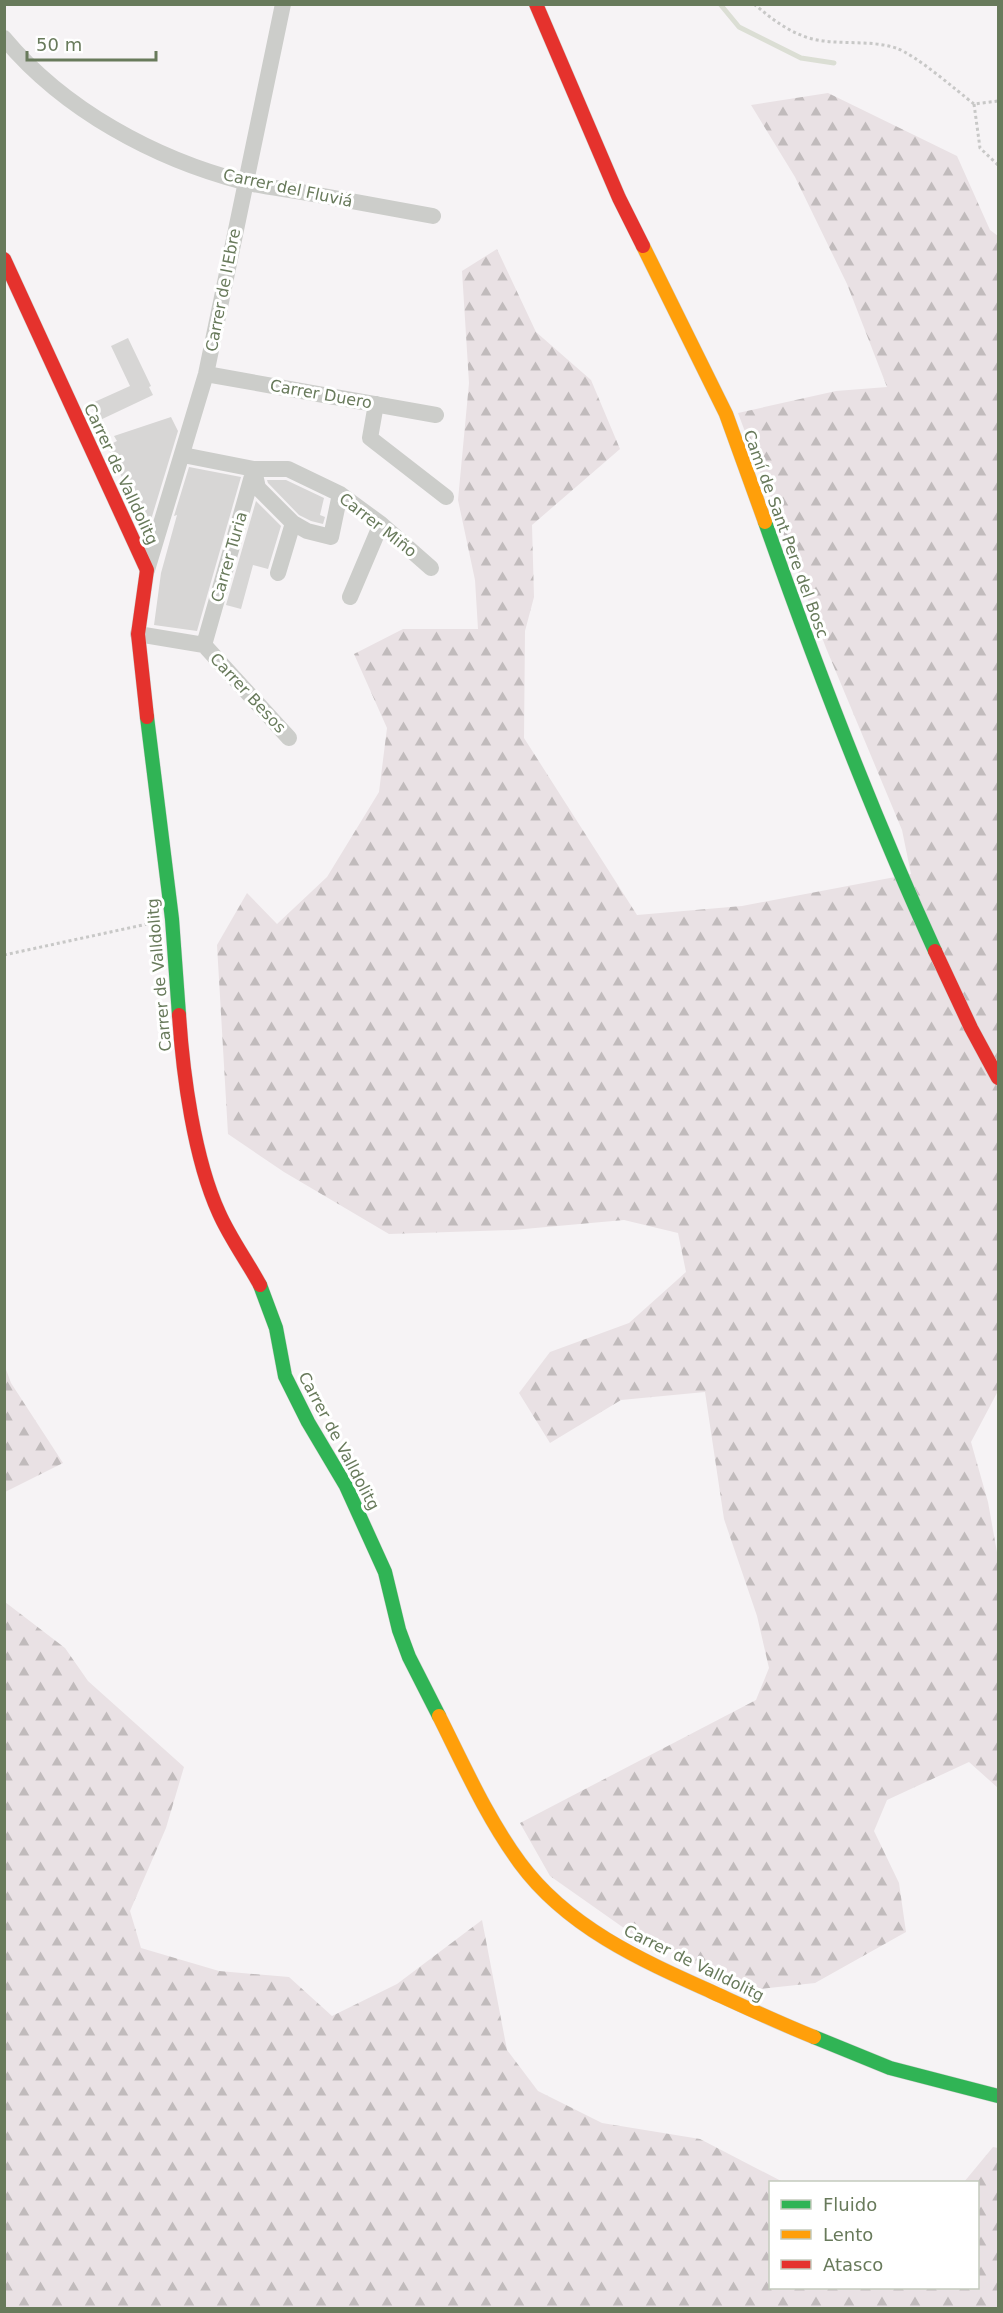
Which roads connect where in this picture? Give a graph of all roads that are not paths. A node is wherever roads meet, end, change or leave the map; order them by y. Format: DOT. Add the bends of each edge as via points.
graph roads {
  1 [pos="283,4"];
  2 [pos="537,4"];
  3 [pos="4,38"];
  4 [pos="245,182"];
  5 [pos="433,216"];
  6 [pos="4,259"];
  7 [pos="207,374"];
  8 [pos="376,404"];
  9 [pos="436,415"];
  10 [pos="183,455"];
  11 [pos="254,469"];
  12 [pos="340,494"];
  13 [pos="446,497"];
  14 [pos="293,523"];
  15 [pos="381,524"];
  16 [pos="431,568"];
  17 [pos="147,570"];
  18 [pos="278,573"];
  19 [pos="350,597"];
  20 [pos="138,634"];
  21 [pos="204,645"];
  22 [pos="289,738"];
  23 [pos="999,1078"];
  24 [pos="999,2096"];
  1 -- 4 [label="street, Carrer de l'Ebre"];
  2 -- 23 [label="street, Camí de Sant Pere del Bosc" via="619,198 726,414 817,669 895,863 971,1028"];
  3 -- 4 [label="street, Carrer del Fluviá" via="23,61 74,104 185,162"];
  4 -- 5 [label="street, Carrer del Fluviá"];
  4 -- 7 [label="street, Carrer de l'Ebre"];
  6 -- 17 [label="street, Carrer de Valldolitg"];
  7 -- 8 [label="street, Carrer Duero"];
  7 -- 10 [label="street, Carrer de l'Ebre"];
  8 -- 9 [label="street, Carrer Duero"];
  8 -- 13 [label="street" via="370,438"];
  10 -- 11 [label="street, Carrer Miño"];
  10 -- 17 [label="street, Carrer de l'Ebre"];
  11 -- 12 [label="street, Carrer Miño" via="288,469"];
  11 -- 14 [label="street" via="258,488"];
  11 -- 21 [label="street, Carrer Turia"];
  12 -- 14 [label="street" via="331,537"];
  12 -- 15 [label="street, Carrer Miño"];
  14 -- 18 [label="street"];
  15 -- 16 [label="street, Carrer Miño"];
  15 -- 19 [label="street"];
  17 -- 20 [label="street, Carrer de Valldolitg"];
  20 -- 21 [label="street, Carrer Besos"];
  20 -- 24 [label="street, Carrer de Valldolitg" via="172,919 182,1056 199,1152 219,1213 262,1290 276,1328 285,1376 346,1486 385,1572 409,1657 494,1823 521,1865 555,1901 646,1962 890,2068"];
  21 -- 22 [label="street, Carrer Besos"];
}
